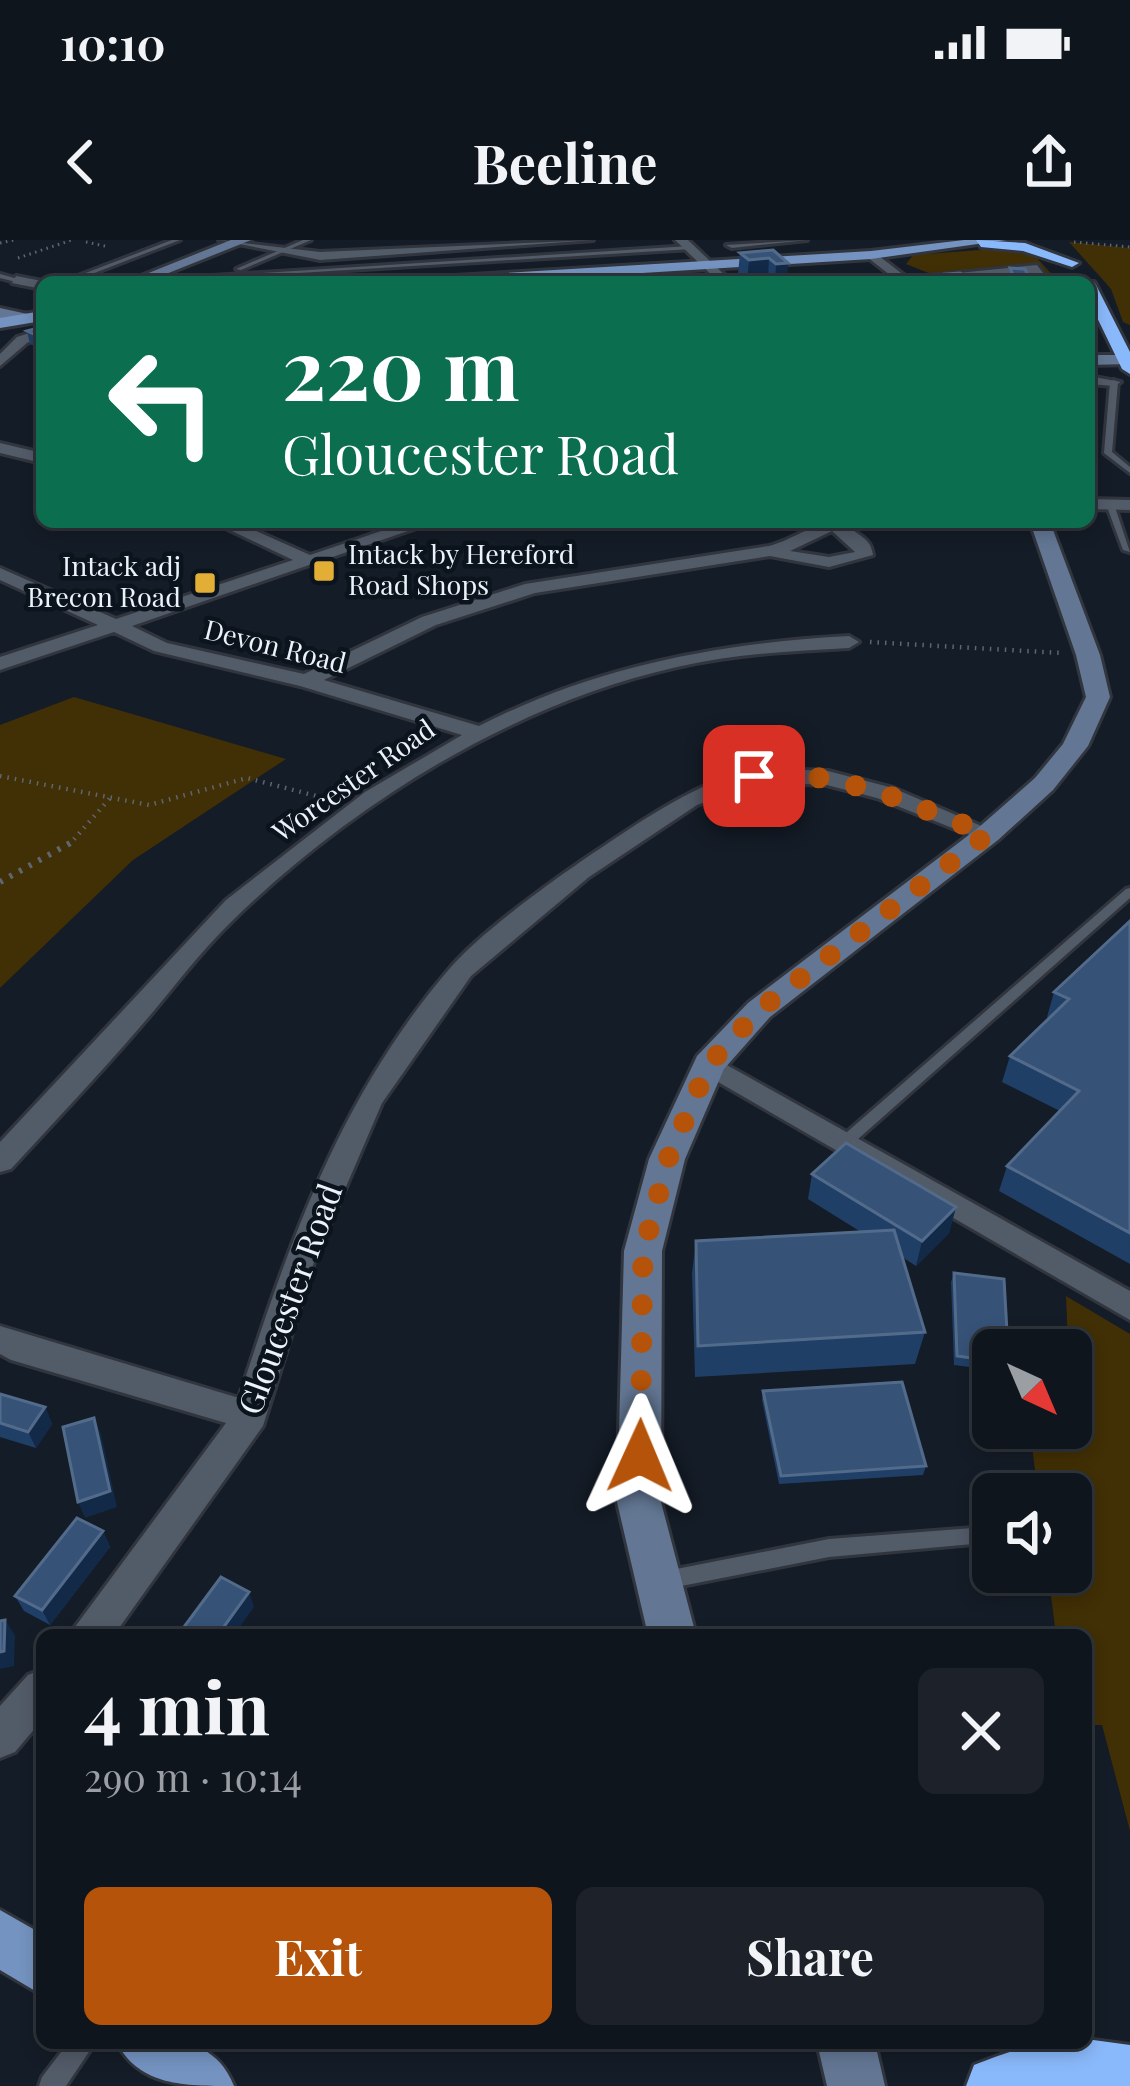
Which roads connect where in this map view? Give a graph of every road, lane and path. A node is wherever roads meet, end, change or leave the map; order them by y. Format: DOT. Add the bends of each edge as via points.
graph roads {
  1 [pos="14,240"];
  2 [pos="74,240"];
  3 [pos="92,240"];
  4 [pos="177,240"];
  5 [pos="308,240"];
  6 [pos="587,240"];
  7 [pos="801,240"];
  8 [pos="941,240"];
  9 [pos="999,240"];
  10 [pos="1047,240"];
  11 [pos="1066,240"];
  12 [pos="236,241"];
  13 [pos="0,243"];
  14 [pos="685,244"];
  15 [pos="732,244"];
  16 [pos="973,244"];
  17 [pos="364,246"];
  18 [pos="509,247"];
  19 [pos="1130,247"];
  20 [pos="284,250"];
  21 [pos="871,255"];
  22 [pos="18,258"];
  23 [pos="1072,263"];
  24 [pos="709,266"];
  25 [pos="325,269"];
  26 [pos="225,274"];
  27 [pos="0,276"];
  28 [pos="81,276"];
  29 [pos="147,276"];
  30 [pos="199,276"];
  31 [pos="523,276"];
  32 [pos="567,276"];
  33 [pos="720,276"];
  34 [pos="899,276"];
  35 [pos="934,276"];
  36 [pos="1041,276"];
  37 [pos="1080,276"];
  38 [pos="16,280"];
  39 [pos="36,284"];
  40 [pos="1095,301"];
  41 [pos="0,313"];
  42 [pos="36,316"];
  43 [pos="36,316"];
  44 [pos="0,323"];
  45 [pos="36,335"];
  46 [pos="1124,358"];
  47 [pos="0,362"];
  48 [pos="1095,380"];
  49 [pos="1114,382"];
  50 [pos="0,448"];
  51 [pos="36,457"];
  52 [pos="1130,471"];
  53 [pos="1095,504"];
  54 [pos="1110,504"];
  55 [pos="1130,505"];
  56 [pos="236,528"];
  57 [pos="407,528"];
  58 [pos="826,528"];
  59 [pos="840,528"];
  60 [pos="1042,528"];
  61 [pos="1127,550"];
  62 [pos="771,551"];
  63 [pos="308,560"];
  64 [pos="0,574"];
  65 [pos="114,626"];
  66 [pos="849,641"];
  67 [pos="1088,655"];
  68 [pos="0,664"];
  69 [pos="306,681"];
  70 [pos="475,732"];
  71 [pos="0,776"];
  72 [pos="111,797"];
  73 [pos="360,807"];
  74 [pos="988,834"];
  75 [pos="0,882"];
  76 [pos="1130,892"];
  77 [pos="709,1064"];
  78 [pos="844,1143"];
  79 [pos="0,1161"];
  80 [pos="1130,1307"];
  81 [pos="0,1339"];
  82 [pos="251,1416"];
  83 [pos="972,1535"];
  84 [pos="659,1582"];
  85 [pos="94,1629"];
  86 [pos="671,1629"];
  87 [pos="36,1696"];
  88 [pos="0,1737"];
  89 [pos="0,1937"];
  90 [pos="36,1963"];
  91 [pos="78,2049"];
  92 [pos="154,2049"];
  93 [pos="847,2049"];
  94 [pos="1041,2054"];
  95 [pos="1130,2074"];
  96 [pos="51,2086"];
  97 [pos="205,2086"];
  98 [pos="856,2086"];
  99 [pos="995,2086"];
  1 -- 13 [label="path"];
  2 -- 3 [label="street"];
  2 -- 22 [label="path"];
  4 -- 28 [label="lane"];
  5 -- 20 [label="lane"];
  6 -- 18 [label="street"];
  7 -- 15 [label="street"];
  8 -- 16 [label="street"];
  9 -- 16 [label="main road"];
  10 -- 23 [label="highway"];
  11 -- 19 [label="path"];
  12 -- 20 [label="street"];
  12 -- 29 [label="street"];
  14 -- 18 [label="lane"];
  14 -- 24 [label="street"];
  16 -- 21 [label="main road"];
  16 -- 23 [label="highway" via="1025,247"];
  17 -- 18 [label="street"];
  17 -- 25 [label="street"];
  18 -- 25 [label="lane"];
  18 -- 31 [label="street"];
  20 -- 25 [label="street"];
  20 -- 26 [label="lane"];
  21 -- 24 [label="main road"];
  21 -- 34 [label="street"];
  23 -- 37 [label="highway"];
  24 -- 32 [label="main road"];
  24 -- 33 [label="street"];
  25 -- 26 [label="lane"];
  26 -- 30 [label="lane"];
  27 -- 38 [label="lane"];
  35 -- 36 [label="street" via="1037,269"];
  38 -- 39 [label="street"];
  40 -- 46 [label="highway"];
  41 -- 42 [label="street"];
  43 -- 44 [label="main road"];
  45 -- 47 [label="street"];
  48 -- 49 [label="street"];
  49 -- 52 [label="lane" via="1108,453"];
  50 -- 51 [label="street"];
  53 -- 54 [label="street"];
  54 -- 55 [label="street"];
  54 -- 61 [label="lane"];
  56 -- 63 [label="street"];
  57 -- 63 [label="street"];
  58 -- 62 [label="street"];
  59 -- 62 [label="street" via="864,555 834,563"];
  60 -- 67 [label="street"];
  62 -- 69 [label="street" via="532,588 429,621"];
  63 -- 65 [label="street"];
  64 -- 65 [label="street, Devon Road"];
  65 -- 68 [label="street"];
  65 -- 69 [label="street, Devon Road" via="161,647"];
  66 -- 67 [label="path"];
  66 -- 70 [label="street, Worcester Road" via="768,644 626,670"];
  67 -- 74 [label="street" via="1098,697 1075,746"];
  69 -- 70 [label="street, Devon Road"];
  70 -- 73 [label="street, Worcester Road"];
  71 -- 72 [label="path"];
  72 -- 73 [label="path" via="149,805 247,778"];
  72 -- 75 [label="path" via="65,849"];
  73 -- 79 [label="street, Worcester Road" via="232,908"];
  74 -- 77 [label="street" via="759,1010"];
  74 -- 82 [label="street, Gloucester Road" via="828,778 754,776 689,800 580,872 462,970 369,1100 299,1259"];
  76 -- 78 [label="lane"];
  77 -- 78 [label="street"];
  77 -- 84 [label="street" via="668,1159 643,1252 639,1502"];
  78 -- 80 [label="street"];
  81 -- 82 [label="street"];
  82 -- 85 [label="street, Gloucester Road"];
  83 -- 84 [label="lane" via="830,1548"];
  84 -- 86 [label="street"];
  87 -- 88 [label="street"];
  89 -- 90 [label="main road"];
  91 -- 96 [label="lane"];
  92 -- 97 [label="main road"];
  93 -- 98 [label="street"];
  94 -- 95 [label="highway"];
  94 -- 99 [label="highway"];
}
